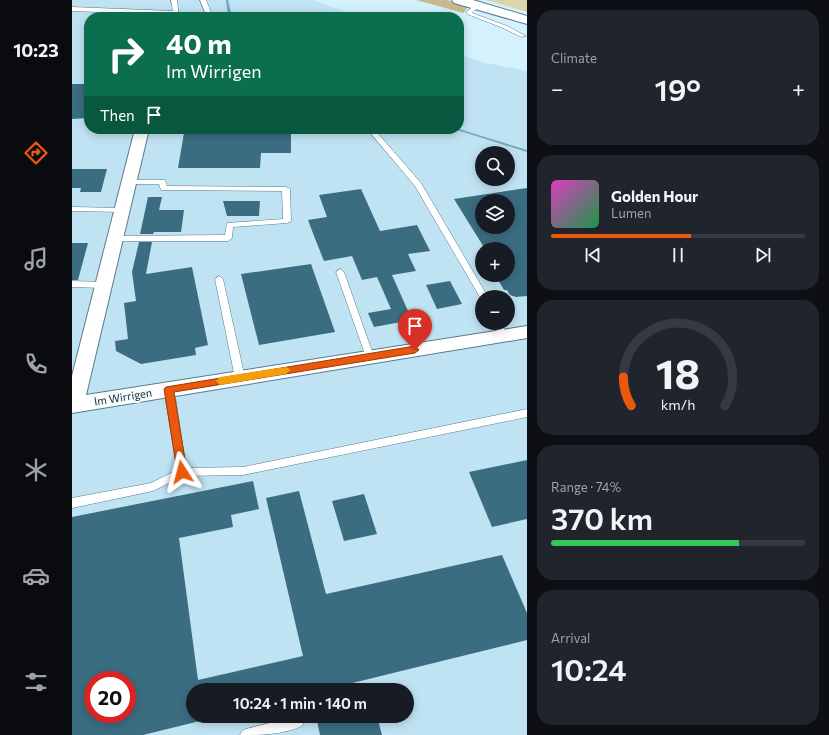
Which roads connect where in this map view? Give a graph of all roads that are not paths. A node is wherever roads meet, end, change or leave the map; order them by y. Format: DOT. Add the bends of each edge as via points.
graph roads {
  1 [pos="174,0"];
  2 [pos="203,0"];
  3 [pos="459,0"];
  4 [pos="477,5"];
  5 [pos="72,9"];
  6 [pos="124,12"];
  7 [pos="176,12"];
  8 [pos="208,12"];
  9 [pos="527,20"];
  10 [pos="523,36"];
  11 [pos="141,134"];
  12 [pos="374,134"];
  13 [pos="129,182"];
  14 [pos="72,209"];
  15 [pos="122,210"];
  16 [pos="115,238"];
  17 [pos="340,272"];
  18 [pos="219,279"];
  19 [pos="72,284"];
  20 [pos="104,285"];
  21 [pos="480,290"];
  22 [pos="495,330"];
  23 [pos="509,330"];
  24 [pos="527,332"];
  25 [pos="370,357"];
  26 [pos="240,378"];
  27 [pos="169,389"];
  28 [pos="73,405"];
  29 [pos="527,413"];
  30 [pos="182,472"];
  31 [pos="72,503"];
  32 [pos="294,723"];
  33 [pos="246,735"];
  1 -- 7 [label="lane"];
  2 -- 8 [label="lane"];
  3 -- 4 [label="street"];
  4 -- 9 [label="street"];
  4 -- 10 [label="lane" via="469,13"];
  5 -- 6 [label="lane"];
  11 -- 13 [label="street, Im Wirrigen"];
  12 -- 21 [label="lane" via="418,185"];
  13 -- 15 [label="street, Im Wirrigen"];
  13 -- 16 [label="lane" via="162,182 164,188 286,189 288,221 230,225 228,238"];
  14 -- 15 [label="lane"];
  15 -- 16 [label="street, Im Wirrigen"];
  16 -- 20 [label="street, Im Wirrigen"];
  17 -- 25 [label="lane"];
  18 -- 26 [label="lane"];
  19 -- 20 [label="lane"];
  20 -- 28 [label="street, Im Wirrigen"];
  22 -- 25 [label="street, Im Wirrigen"];
  23 -- 24 [label="street, Im Wirrigen"];
  25 -- 26 [label="street, Im Wirrigen"];
  26 -- 27 [label="street, Im Wirrigen"];
  27 -- 28 [label="street, Im Wirrigen"];
  27 -- 30 [label="lane"];
  29 -- 30 [label="lane" via="243,471"];
  30 -- 31 [label="lane" via="153,487"];
  32 -- 33 [label="lane"];
}
